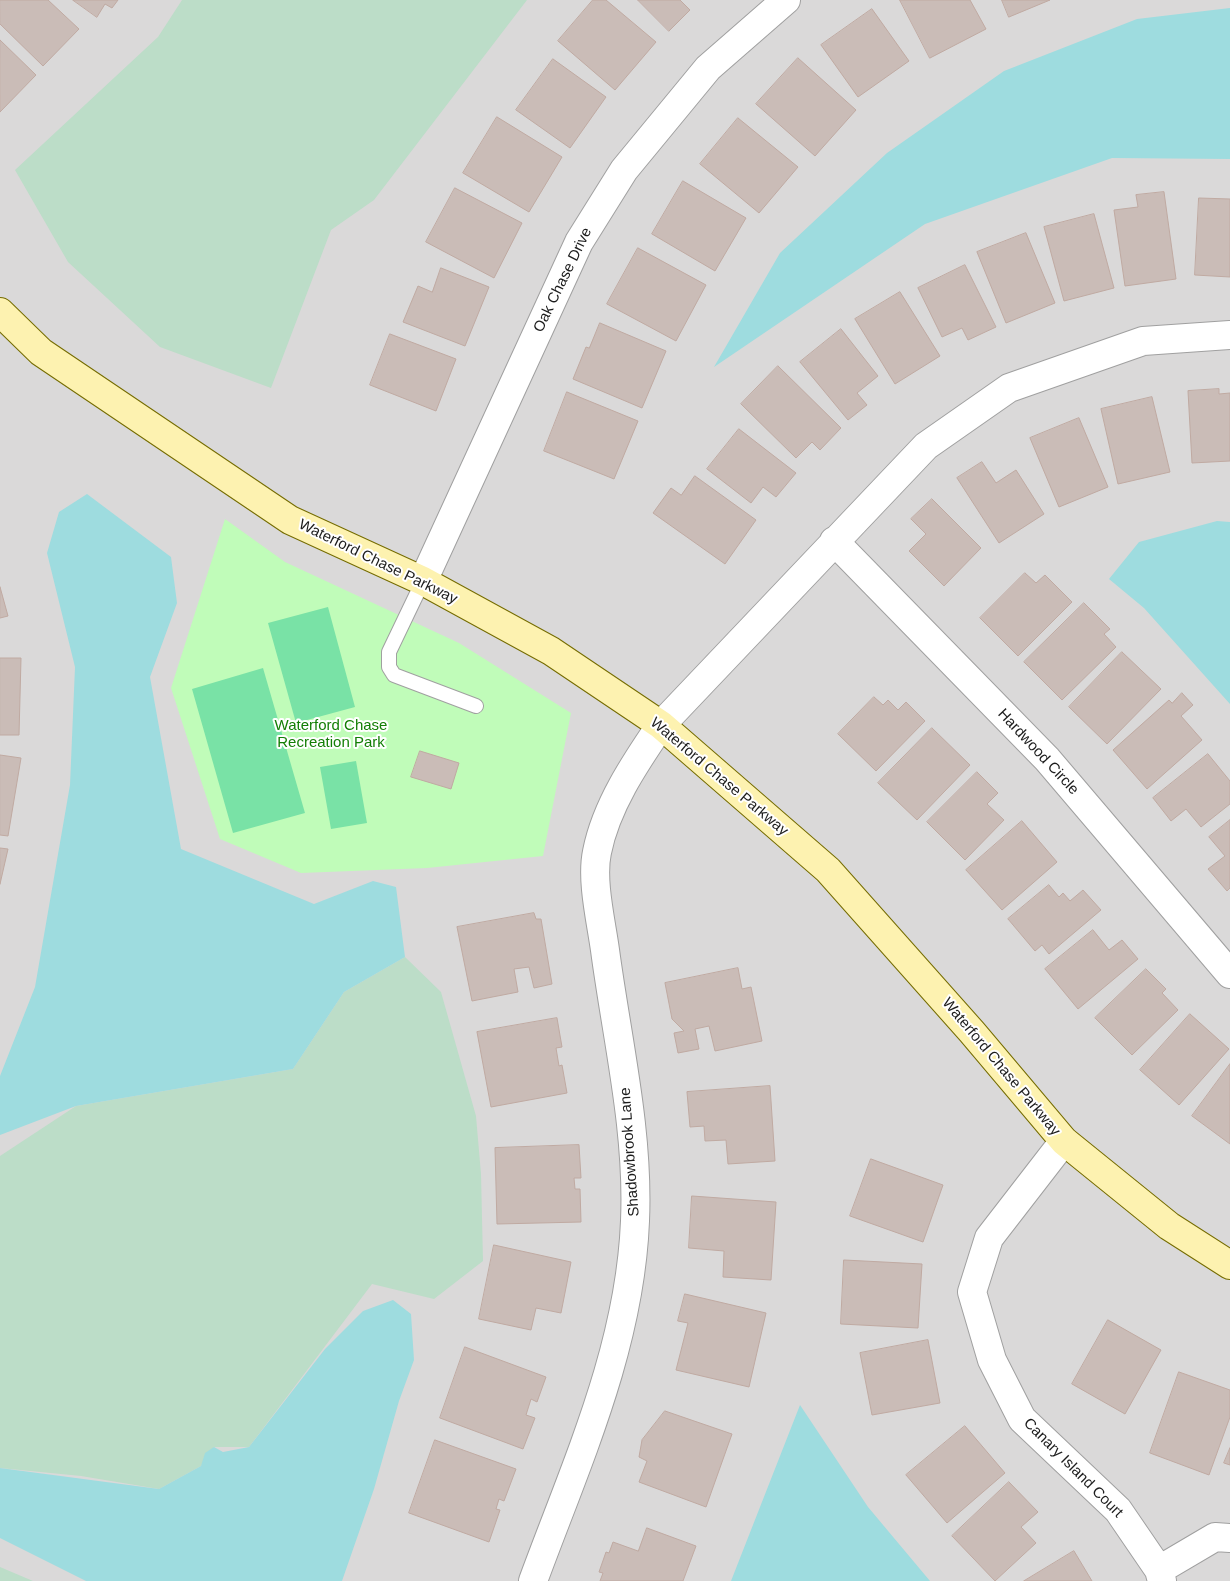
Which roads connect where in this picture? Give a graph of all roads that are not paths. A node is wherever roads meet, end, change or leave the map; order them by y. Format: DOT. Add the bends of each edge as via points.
graph roads {
  1 [pos="786,0"];
  2 [pos="0,312"];
  3 [pos="1230,335"];
  4 [pos="834,541"];
  5 [pos="423,581"];
  6 [pos="476,706"];
  7 [pos="661,725"];
  8 [pos="1230,974"];
  9 [pos="1064,1141"];
  10 [pos="1230,1265"];
  11 [pos="1230,1538"];
  12 [pos="1161,1575"];
  13 [pos="533,1581"];
  1 -- 5 [label="street, Oak Chase Drive" via="708,68 624,170 579,242"];
  2 -- 5 [label="street, Waterford Chase Parkway" via="41,352 290,520"];
  3 -- 4 [label="street" via="1143,341 1009,388 926,446"];
  4 -- 7 [label="street"];
  4 -- 8 [label="street, Hardwood Circle" via="1047,759"];
  5 -- 6 [label="lane" via="389,652 389,667 394,675"];
  5 -- 7 [label="street, Waterford Chase Parkway" via="550,652"];
  7 -- 9 [label="street, Waterford Chase Parkway" via="828,870"];
  7 -- 13 [label="street, Shadowbrook Lane" via="638,758 618,796 596,854 597,891 622,1046 632,1138 635,1220 623,1325 604,1392"];
  9 -- 10 [label="street, Waterford Chase Parkway" via="1169,1226"];
  9 -- 12 [label="street, Canary Island Court" via="988,1238 972,1292 992,1360 1022,1419 1118,1510"];
  11 -- 12 [label="street" via="1215,1537"];
}
